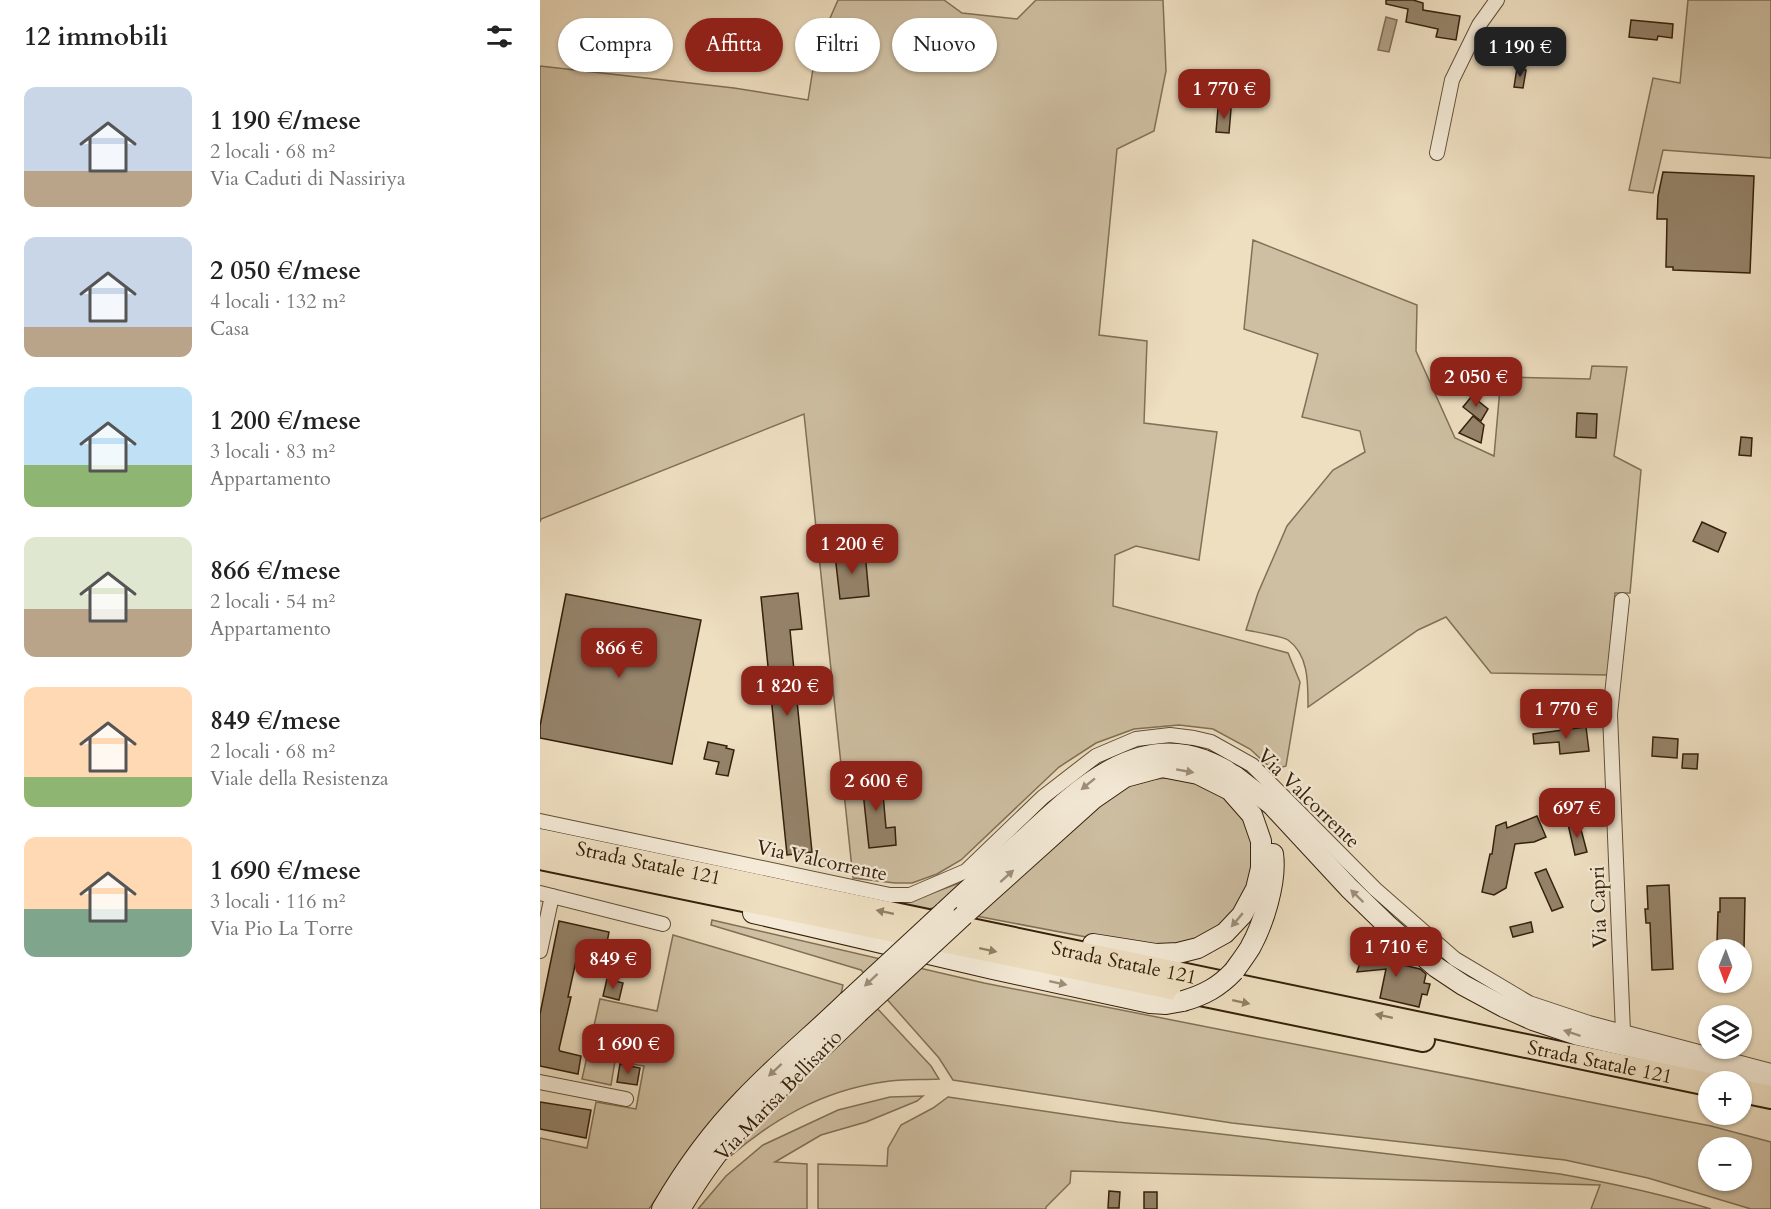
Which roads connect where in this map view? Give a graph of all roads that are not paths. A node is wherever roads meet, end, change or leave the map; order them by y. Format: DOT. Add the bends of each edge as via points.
graph roads {
  1 [pos="1497,0"];
  2 [pos="1437,153"];
  3 [pos="1622,600"];
  4 [pos="1235,776"];
  5 [pos="540,821"];
  6 [pos="540,840"];
  7 [pos="546,859"];
  8 [pos="546,895"];
  9 [pos="922,920"];
  10 [pos="663,924"];
  11 [pos="540,951"];
  12 [pos="853,1007"];
  13 [pos="1623,1032"];
  14 [pos="1771,1071"];
  15 [pos="540,1082"];
  16 [pos="1698,1082"];
  17 [pos="1771,1083"];
  18 [pos="1752,1092"];
  19 [pos="1698,1097"];
  20 [pos="1771,1097"];
  21 [pos="626,1099"];
  22 [pos="1752,1108"];
  23 [pos="1771,1112"];
  24 [pos="662,1209"];
  25 [pos="680,1209"];
  1 -- 2 [label="street" via="1452,80"];
  3 -- 13 [label="street, Via Capri" via="1610,714"];
  7 -- 4 [label="main road, one-way, bridge" via="644,889 993,969 1166,1004 1183,1001 1223,982 1250,949 1261,924 1274,860 1260,810"];
  4 -- 12 [label="main road, one-way, bridge" via="1214,764 1176,753 1142,757 1096,777 944,912"];
  17 -- 4 [label="main road, one-way" via="1578,1035 1523,1016 1463,985 1386,924 1272,805"];
  5 -- 13 [label="street, Via Valcorrente" via="890,895 910,895 966,871 1043,797 1096,756 1136,739 1170,735 1194,738 1210,742 1252,765 1375,889 1455,959 1529,1003"];
  9 -- 6 [label="main road, Strada Statale 121, one-way"];
  7 -- 19 [label="main road, Strada Statale 121, one-way"];
  8 -- 10 [label="street"];
  8 -- 11 [label="street"];
  12 -- 9 [label="main road, one-way, bridge" via="964,915 1093,799 1125,777 1162,767 1198,774 1230,790 1252,815 1261,841 1256,889 1242,915 1226,933 1198,948 1156,954 975,921"];
  16 -- 9 [label="main road, Strada Statale 121, one-way"];
  12 -- 24 [label="main road, Via Marisa Bellisario, one-way" via="745,1098 679,1178"];
  12 -- 25 [label="main road, Via Marisa Bellisario" via="725,1144"];
  13 -- 14 [label="street, Via Valcorrente"];
  15 -- 21 [label="street"];
  18 -- 20 [label="main road"];
  22 -- 23 [label="main road"];
}
